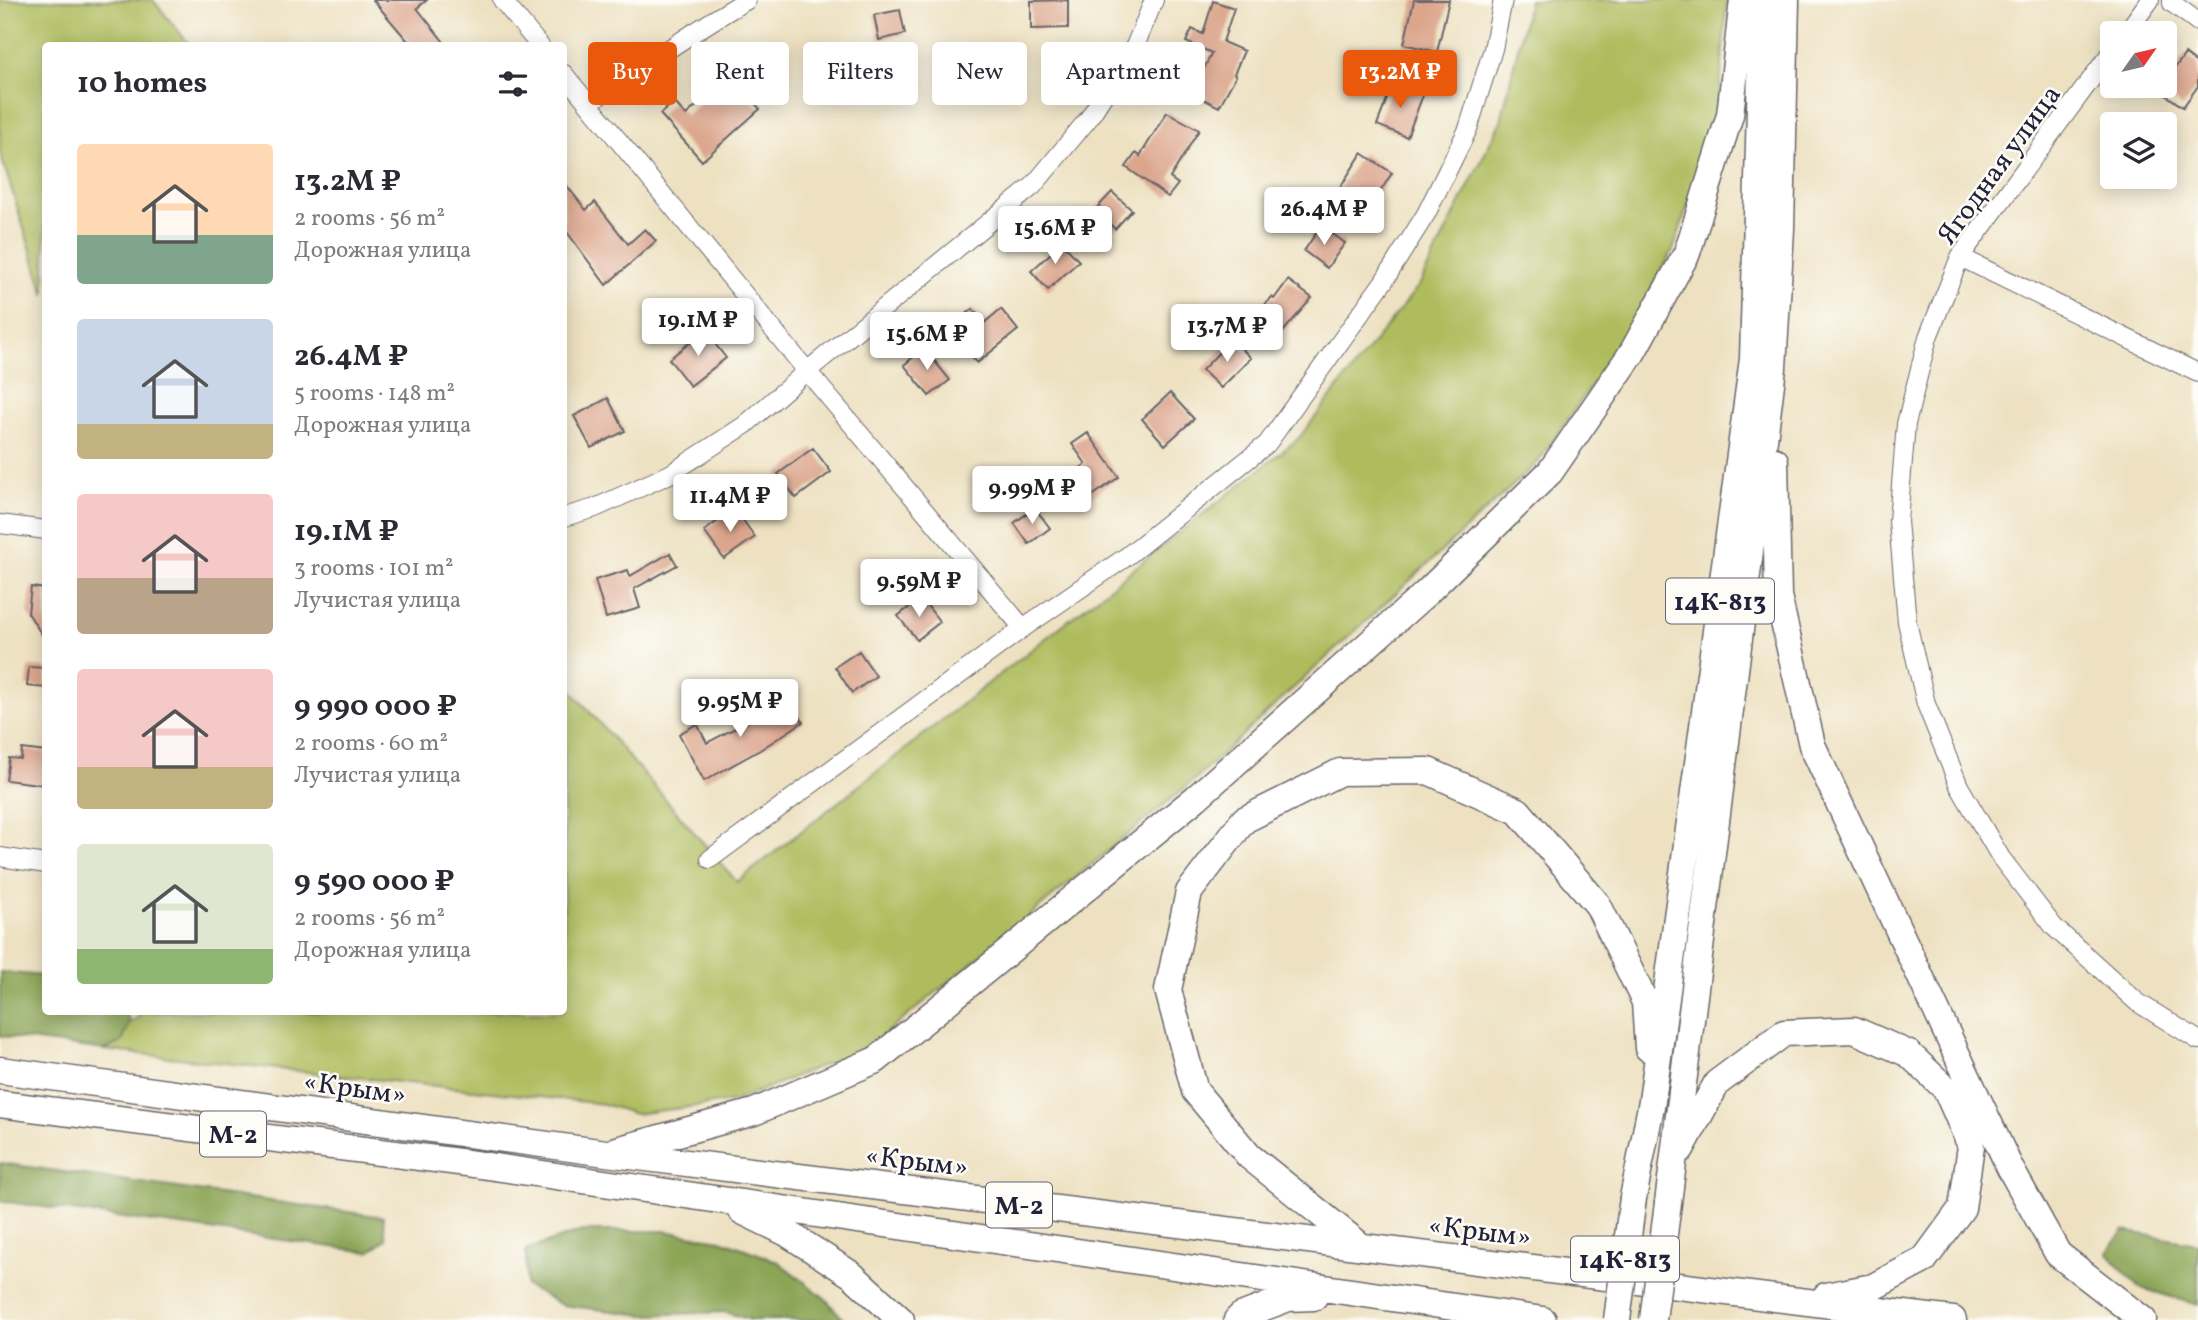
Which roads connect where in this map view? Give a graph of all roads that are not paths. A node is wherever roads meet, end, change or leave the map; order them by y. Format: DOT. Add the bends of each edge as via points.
graph roads {
  1 [pos="502,0"];
  2 [pos="747,0"];
  3 [pos="1154,0"];
  4 [pos="1503,0"];
  5 [pos="1743,0"];
  6 [pos="1763,0"];
  7 [pos="1786,0"];
  8 [pos="2150,0"];
  9 [pos="2172,0"];
  10 [pos="2135,21"];
  11 [pos="2198,22"];
  12 [pos="537,42"];
  13 [pos="677,44"];
  14 [pos="2100,67"];
  15 [pos="567,78"];
  16 [pos="588,103"];
  17 [pos="590,105"];
  18 [pos="1960,257"];
  19 [pos="1773,368"];
  20 [pos="807,371"];
  21 [pos="2198,373"];
  22 [pos="567,516"];
  23 [pos="0,524"];
  24 [pos="42,529"];
  25 [pos="1023,628"];
  26 [pos="0,857"];
  27 [pos="710,859"];
  28 [pos="42,863"];
  29 [pos="2198,1040"];
  30 [pos="0,1070"];
  31 [pos="1652,1101"];
  32 [pos="0,1104"];
  33 [pos="606,1153"];
  34 [pos="1674,1163"];
  35 [pos="718,1200"];
  36 [pos="1363,1248"];
  37 [pos="1365,1295"];
  38 [pos="1801,1301"];
  39 [pos="901,1320"];
  40 [pos="1237,1320"];
  41 [pos="1543,1320"];
  42 [pos="1617,1320"];
  43 [pos="1653,1320"];
  44 [pos="1953,1320"];
  45 [pos="2143,1320"];
  1 -- 12 [label="street"];
  2 -- 13 [label="street"];
  3 -- 20 [label="street" via="1135,46 1089,118 1033,186"];
  4 -- 25 [label="street" via="1468,130 1426,214 1384,281 1267,444 1126,557"];
  5 -- 33 [label="main road" via="1730,115 1687,253 1632,353 1550,472 1425,594 1196,798 876,1060 754,1112"];
  6 -- 31 [label="main road, 14К-813" via="1753,359"];
  7 -- 19 [label="main road, 14К-813"];
  8 -- 10 [label="street"];
  9 -- 11 [label="street"];
  14 -- 18 [label="street, Ягодная улица"];
  15 -- 16 [label="street"];
  17 -- 20 [label="street"];
  18 -- 21 [label="street"];
  18 -- 29 [label="street, Ягодная улица" via="1928,337 1906,424 1898,521 1907,622 1926,704 1959,786 2001,858 2054,927 2137,1002"];
  19 -- 34 [label="main road, 14К-813"];
  19 -- 45 [label="main road" via="1778,596 1812,745 2010,1168 2059,1254"];
  20 -- 22 [label="street" via="745,425 670,474"];
  20 -- 25 [label="street"];
  23 -- 24 [label="street"];
  25 -- 27 [label="street"];
  26 -- 28 [label="street"];
  30 -- 33 [label="main road, «Крым» / М-2"];
  31 -- 36 [label="main road" via="1644,1002 1598,905 1518,811 1428,771 1340,772 1244,820 1189,892 1168,990 1195,1091 1249,1156"];
  31 -- 42 [label="main road, 14К-813, bridge"];
  32 -- 35 [label="main road, М-2"];
  33 -- 36 [label="main road, «Крым» / М-2"];
  34 -- 38 [label="main road" via="1717,1083 1784,1033 1854,1030 1909,1054 1946,1089 1971,1146 1962,1208 1924,1260 1872,1287"];
  34 -- 43 [label="main road, 14К-813, bridge"];
  35 -- 37 [label="main road, М-2"];
  35 -- 39 [label="main road" via="787,1233 852,1275"];
  36 -- 38 [label="main road, «Крым» / М-2"];
  37 -- 40 [label="main road" via="1288,1298"];
  37 -- 41 [label="main road, М-2"];
  38 -- 44 [label="main road, «Крым» / М-2"];
}
